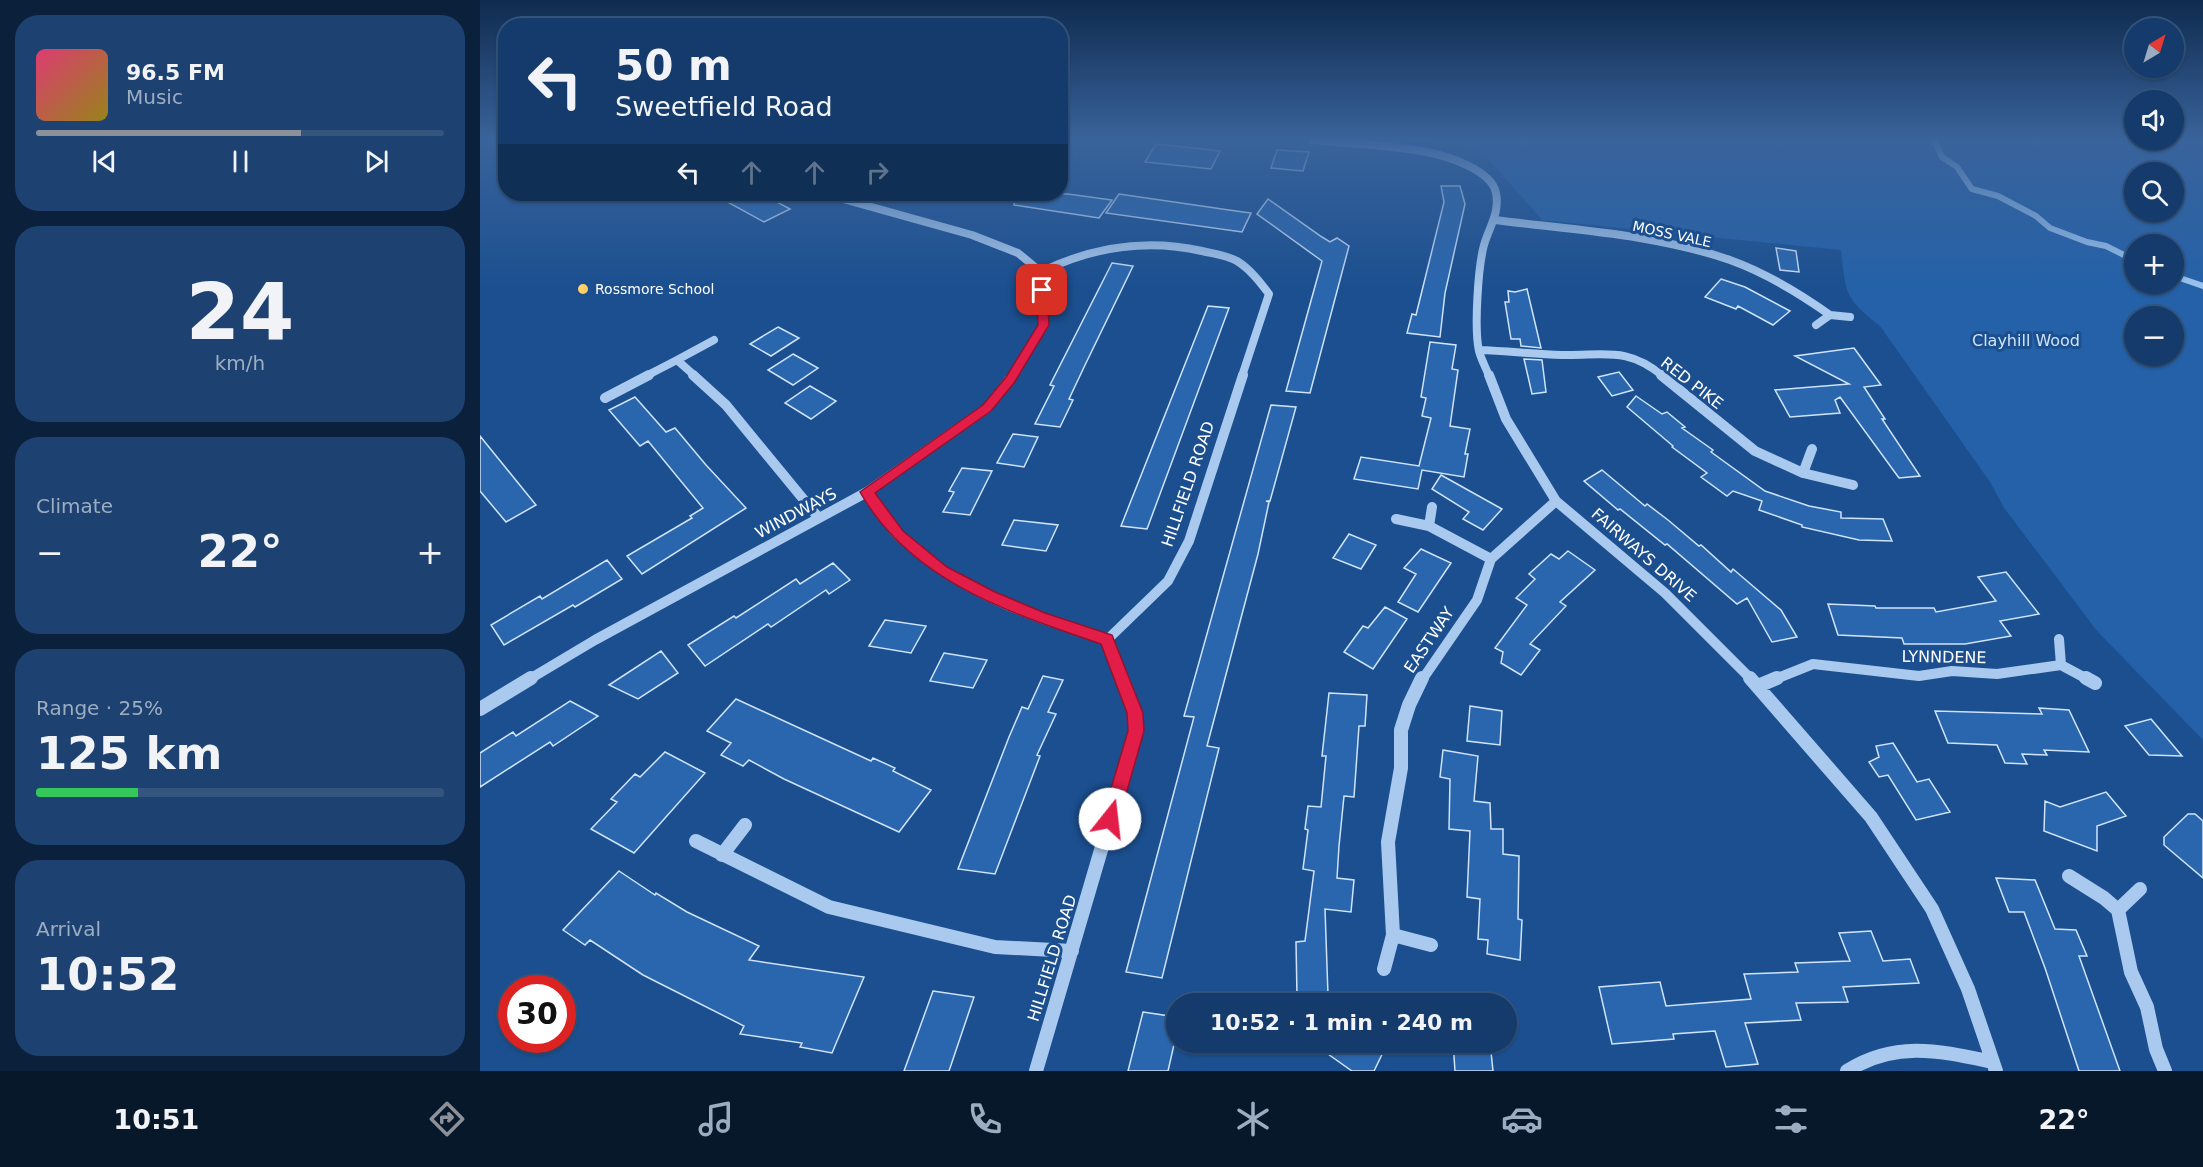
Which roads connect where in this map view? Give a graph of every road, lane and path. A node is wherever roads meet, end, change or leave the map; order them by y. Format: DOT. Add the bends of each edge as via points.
graph roads {
  1 [pos="1495,190"];
  2 [pos="851,201"];
  3 [pos="1495,220"];
  4 [pos="1041,272"];
  5 [pos="1830,315"];
  6 [pos="1850,317"];
  7 [pos="1816,325"];
  8 [pos="714,340"];
  9 [pos="1479,350"];
  10 [pos="677,360"];
  11 [pos="605,398"];
  12 [pos="1812,450"];
  13 [pos="1803,473"];
  14 [pos="1853,485"];
  15 [pos="867,492"];
  16 [pos="1556,501"];
  17 [pos="1432,507"];
  18 [pos="818,517"];
  19 [pos="1395,519"];
  20 [pos="1429,526"];
  21 [pos="1491,559"];
  22 [pos="2059,639"];
  23 [pos="1107,640"];
  24 [pos="2061,665"];
  25 [pos="2096,683"];
  26 [pos="1758,686"];
  27 [pos="480,709"];
  28 [pos="745,825"];
  29 [pos="696,841"];
  30 [pos="722,855"];
  31 [pos="2069,876"];
  32 [pos="2140,889"];
  33 [pos="2118,910"];
  34 [pos="1393,935"];
  35 [pos="1431,945"];
  36 [pos="1072,951"];
  37 [pos="1384,969"];
  38 [pos="1995,1066"];
  39 [pos="1036,1071"];
  40 [pos="1847,1071"];
  41 [pos="2165,1071"];
  1 -- 3 [label="street, FAIRWAYS DRIVE"];
  2 -- 4 [label="street" via="972,234 1018,253"];
  3 -- 5 [label="street, MOSS VALE" via="1686,248 1763,274"];
  3 -- 9 [label="street, FAIRWAYS DRIVE" via="1484,245 1478,276"];
  4 -- 15 [label="street, WINDWAYS" via="1044,325 1004,387 987,408"];
  4 -- 23 [label="street, HILLFIELD ROAD" via="1064,259 1094,250 1125,245 1179,246 1229,257 1255,275 1269,294 1189,541 1168,580"];
  5 -- 6 [label="street, MOSS VALE"];
  5 -- 7 [label="street"];
  8 -- 10 [label="street"];
  9 -- 13 [label="street, RED PIKE" via="1562,355 1609,353 1631,358 1655,370 1755,451"];
  9 -- 16 [label="street, FAIRWAYS DRIVE" via="1506,419"];
  10 -- 11 [label="street"];
  10 -- 18 [label="street" via="726,405"];
  12 -- 13 [label="street"];
  13 -- 14 [label="street, RED PIKE"];
  15 -- 18 [label="street, WINDWAYS"];
  15 -- 23 [label="street" via="898,535 942,571 1041,618"];
  16 -- 21 [label="street, EASTWAY"];
  16 -- 26 [label="street, FAIRWAYS DRIVE" via="1665,593"];
  17 -- 20 [label="street"];
  18 -- 27 [label="street, WINDWAYS" via="595,640"];
  19 -- 20 [label="street"];
  20 -- 21 [label="street"];
  21 -- 34 [label="street, EASTWAY" via="1477,600 1426,671 1401,730 1401,768 1388,842"];
  22 -- 24 [label="street"];
  23 -- 36 [label="street, HILLFIELD ROAD" via="1135,713 1136,731"];
  24 -- 25 [label="street"];
  24 -- 26 [label="street, LYNNDENE" via="1997,674 1952,671 1919,676 1814,664"];
  26 -- 38 [label="street, FAIRWAYS DRIVE" via="1871,817 1932,909 1968,989"];
  28 -- 30 [label="street"];
  29 -- 30 [label="street"];
  30 -- 36 [label="street" via="829,907 995,948"];
  31 -- 33 [label="street"];
  32 -- 33 [label="street"];
  33 -- 41 [label="street" via="2131,972 2147,1007"];
  34 -- 35 [label="street"];
  34 -- 37 [label="street, EASTWAY"];
  36 -- 39 [label="street, HILLFIELD ROAD"];
  38 -- 40 [label="street" via="1934,1050 1884,1051"];
}
